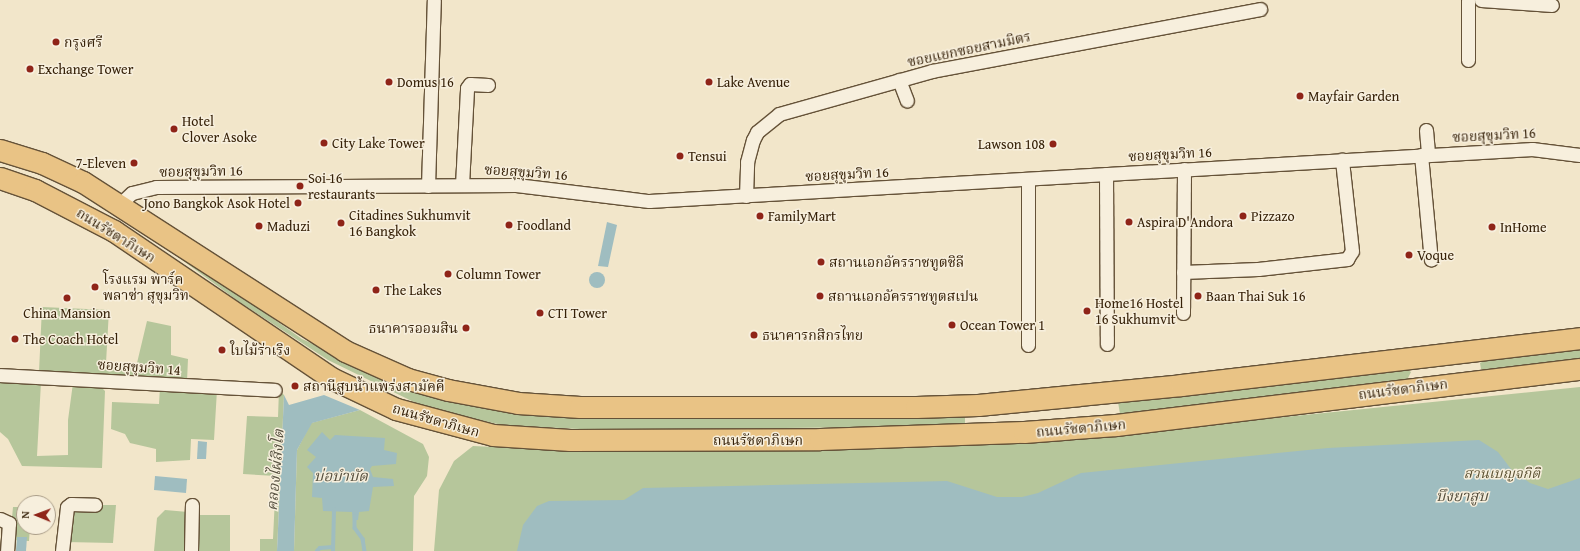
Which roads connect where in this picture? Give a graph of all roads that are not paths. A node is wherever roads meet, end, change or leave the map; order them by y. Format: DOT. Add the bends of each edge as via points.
graph roads {
  1 [pos="434,0"];
  2 [pos="1468,0"];
  3 [pos="1481,0"];
  4 [pos="1552,5"];
  5 [pos="1260,9"];
  6 [pos="1468,60"];
  7 [pos="899,80"];
  8 [pos="488,85"];
  9 [pos="906,101"];
  10 [pos="1426,130"];
  11 [pos="1425,155"];
  12 [pos="1580,155"];
  13 [pos="1342,160"];
  14 [pos="0,164"];
  15 [pos="1184,169"];
  16 [pos="1106,174"];
  17 [pos="1028,179"];
  18 [pos="428,186"];
  19 [pos="462,186"];
  20 [pos="746,196"];
  21 [pos="120,204"];
  22 [pos="1431,260"];
  23 [pos="1183,272"];
  24 [pos="1183,313"];
  25 [pos="1580,338"];
  26 [pos="1107,344"];
  27 [pos="1028,345"];
  28 [pos="1478,349"];
  29 [pos="1412,356"];
  30 [pos="1580,369"];
  31 [pos="0,375"];
  32 [pos="1480,379"];
  33 [pos="1413,388"];
  34 [pos="275,390"];
  35 [pos="95,505"];
  36 [pos="192,505"];
  37 [pos="0,519"];
  38 [pos="7,551"];
  39 [pos="62,551"];
  40 [pos="191,551"];
  1 -- 18 [label="street"];
  2 -- 6 [label="street"];
  3 -- 4 [label="street"];
  5 -- 7 [label="street, ซอยแยกซอยสามมิตร" via="932,71"];
  7 -- 9 [label="street"];
  7 -- 20 [label="street, ซอยแยกซอยสามมิตร" via="780,114 757,132 753,140 747,162"];
  8 -- 19 [label="street" via="470,84 467,88"];
  10 -- 11 [label="street"];
  11 -- 12 [label="street, ซอยสุขุมวิท 16" via="1532,148"];
  11 -- 13 [label="street, ซอยสุขุมวิท 16"];
  11 -- 22 [label="street"];
  13 -- 15 [label="street, ซอยสุขุมวิท 16"];
  13 -- 23 [label="street" via="1352,251 1347,259 1258,269"];
  14 -- 21 [label="main road, ถนนรัชดาภิเษก" via="42,163 83,182"];
  14 -- 33 [label="main road, ถนนรัชดาภิเษก" via="66,205 114,230 331,378 396,409 493,435 534,439 658,440 980,435 1116,425"];
  15 -- 16 [label="street, ซอยสุขุมวิท 16"];
  15 -- 23 [label="street"];
  16 -- 17 [label="street, ซอยสุขุมวิท 16"];
  16 -- 26 [label="street"];
  17 -- 20 [label="street, ซอยสุขุมวิท 16"];
  17 -- 27 [label="street"];
  18 -- 19 [label="street, ซอยสุขุมวิท 16"];
  18 -- 21 [label="street, ซอยสุขุมวิท 16" via="156,187 132,193"];
  19 -- 20 [label="street, ซอยสุขุมวิท 16" via="528,186 649,201"];
  21 -- 29 [label="main road, ถนนรัชดาภิเษก" via="345,351 408,378 448,390 518,403 603,407 978,405 1181,386"];
  23 -- 24 [label="street"];
  25 -- 28 [label="main road, ถนนรัชดาภิเษก"];
  28 -- 29 [label="main road, ถนนรัชดาภิเษก"];
  28 -- 32 [label="main road" via="1467,357 1464,363 1466,370"];
  29 -- 33 [label="main road" via="1418,364 1420,374"];
  30 -- 32 [label="main road, ถนนรัชดาภิเษก"];
  31 -- 34 [label="street, ซอยสุขุมวิท 14"];
  32 -- 33 [label="main road, ถนนรัชดาภิเษก"];
  35 -- 39 [label="street" via="71,504 67,507"];
  36 -- 40 [label="street"];
  37 -- 38 [label="street" via="9,523"];
}
